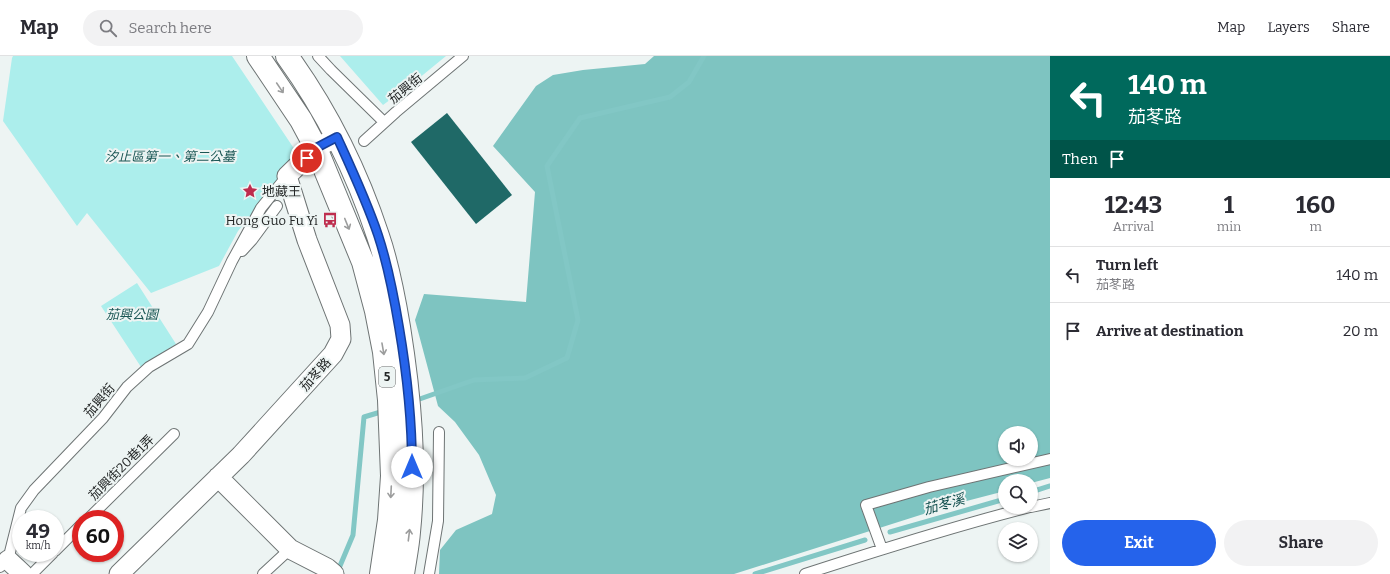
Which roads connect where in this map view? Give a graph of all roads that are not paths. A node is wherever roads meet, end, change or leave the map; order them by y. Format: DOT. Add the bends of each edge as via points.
graph roads {
  1 [pos="258,56"];
  2 [pos="318,56"];
  3 [pos="463,56"];
  4 [pos="294,59"];
  5 [pos="384,122"];
  6 [pos="337,137"];
  7 [pos="364,141"];
  8 [pos="316,148"];
  9 [pos="287,176"];
  10 [pos="277,206"];
  11 [pos="232,261"];
  12 [pos="439,432"];
  13 [pos="174,434"];
  14 [pos="1050,459"];
  15 [pos="218,477"];
  16 [pos="1050,503"];
  17 [pos="1038,506"];
  18 [pos="97,510"];
  19 [pos="1004,514"];
  20 [pos="72,535"];
  21 [pos="64,542"];
  22 [pos="290,549"];
  23 [pos="882,549"];
  24 [pos="44,562"];
  25 [pos="4,563"];
  26 [pos="330,571"];
  27 [pos="24,574"];
  28 [pos="32,574"];
  29 [pos="119,574"];
  30 [pos="263,574"];
  31 [pos="381,574"];
  32 [pos="403,574"];
  33 [pos="429,574"];
  34 [pos="805,574"];
  1 -- 8 [label="main road, 5, one-way" via="301,120"];
  2 -- 5 [label="lane"];
  3 -- 5 [label="lane, 茄興街"];
  4 -- 6 [label="main road, 5"];
  5 -- 7 [label="lane, 茄興街"];
  6 -- 8 [label="street"];
  32 -- 6 [label="main road, 5, one-way" via="409,532 412,467 411,411 405,365 395,304 379,237"];
  8 -- 9 [label="street"];
  8 -- 31 [label="main road, 5, one-way" via="363,262 385,360 392,476"];
  9 -- 11 [label="lane, 茄興街" via="261,208"];
  9 -- 15 [label="street, 茄苳路" via="307,240 340,325 341,339 333,354"];
  10 -- 11 [label="lane, 茄興街" via="252,240"];
  11 -- 25 [label="lane, 茄興街" via="208,312 188,344 149,367 127,387 102,418 34,490 21,508"];
  12 -- 33 [label="lane" via="438,521"];
  13 -- 18 [label="lane, 茄興街20巷1弄"];
  14 -- 23 [label="lane" via="929,487 866,505"];
  15 -- 22 [label="street"];
  15 -- 29 [label="street, 茄苳路"];
  16 -- 17 [label="lane"];
  19 -- 23 [label="lane"];
  20 -- 21 [label="lane"];
  22 -- 26 [label="street"];
  22 -- 30 [label="lane"];
  23 -- 34 [label="lane"];
  24 -- 28 [label="lane"];
  25 -- 27 [label="street"];
}
